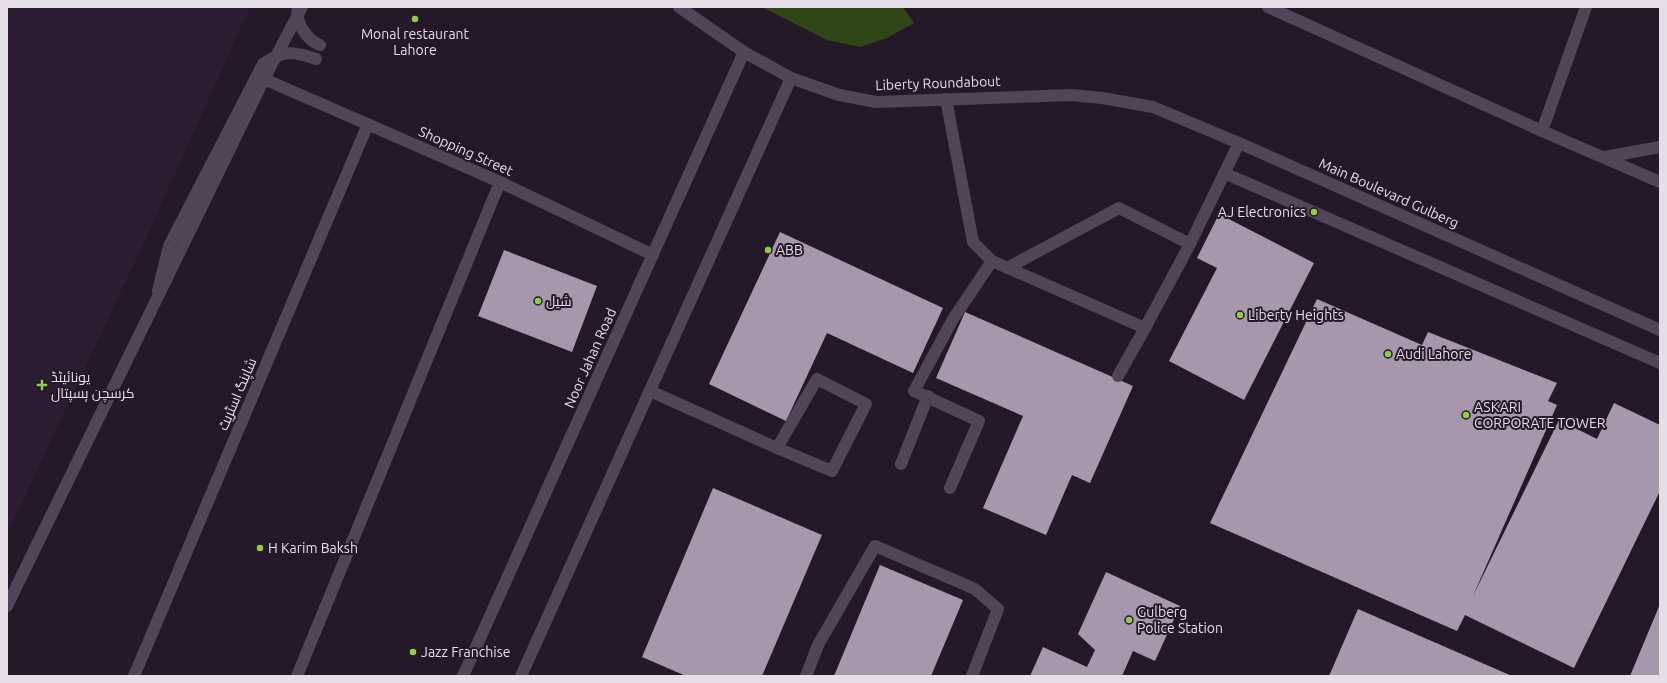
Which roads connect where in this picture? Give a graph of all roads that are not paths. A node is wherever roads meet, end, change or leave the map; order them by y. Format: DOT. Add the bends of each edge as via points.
graph roads {
  1 [pos="298,7"];
  2 [pos="302,7"];
  3 [pos="679,7"];
  4 [pos="1268,7"];
  5 [pos="1586,7"];
  6 [pos="320,44"];
  7 [pos="744,52"];
  8 [pos="316,59"];
  9 [pos="791,78"];
  10 [pos="264,79"];
  11 [pos="1102,98"];
  12 [pos="946,99"];
  13 [pos="368,124"];
  14 [pos="1542,131"];
  15 [pos="1239,143"];
  16 [pos="1660,147"];
  17 [pos="1605,157"];
  18 [pos="1224,174"];
  19 [pos="500,182"];
  20 [pos="1660,182"];
  21 [pos="1190,244"];
  22 [pos="653,255"];
  23 [pos="992,261"];
  24 [pos="1007,268"];
  25 [pos="155,302"];
  26 [pos="1145,328"];
  27 [pos="1660,330"];
  28 [pos="1660,363"];
  29 [pos="1118,376"];
  30 [pos="650,391"];
  31 [pos="928,396"];
  32 [pos="777,448"];
  33 [pos="901,464"];
  34 [pos="950,488"];
  35 [pos="7,606"];
  36 [pos="134,676"];
  37 [pos="297,676"];
  38 [pos="463,676"];
  39 [pos="521,676"];
  40 [pos="806,676"];
  41 [pos="972,676"];
  1 -- 6 [label="street" via="297,14 302,28 313,42"];
  2 -- 10 [label="street"];
  3 -- 7 [label="street, Liberty Roundabout"];
  4 -- 14 [label="street"];
  5 -- 14 [label="street"];
  7 -- 9 [label="street, Liberty Roundabout"];
  7 -- 22 [label="street, Noor Jahan Road"];
  8 -- 25 [label="street" via="293,52 275,56 263,64 169,246"];
  9 -- 12 [label="street, Liberty Roundabout" via="839,95 876,102"];
  9 -- 30 [label="street"];
  10 -- 13 [label="street, Shopping Street"];
  10 -- 25 [label="street"];
  11 -- 12 [label="street, Liberty Roundabout" via="1072,94"];
  11 -- 15 [label="street, Main Boulevard Gulberg" via="1153,107"];
  12 -- 23 [label="street" via="973,242"];
  13 -- 19 [label="street, Shopping Street"];
  13 -- 36 [label="street, شاپنگ اسٹریٹ"];
  14 -- 17 [label="street"];
  15 -- 18 [label="street"];
  15 -- 27 [label="street, Main Boulevard Gulberg"];
  16 -- 17 [label="street"];
  17 -- 20 [label="street"];
  18 -- 21 [label="street"];
  18 -- 28 [label="street"];
  19 -- 22 [label="street, Shopping Street"];
  19 -- 37 [label="street"];
  21 -- 24 [label="street" via="1119,208"];
  21 -- 26 [label="street"];
  22 -- 38 [label="street, Noor Jahan Road"];
  23 -- 24 [label="street"];
  23 -- 31 [label="street" via="953,319 914,391"];
  24 -- 26 [label="street"];
  25 -- 35 [label="street"];
  26 -- 29 [label="street"];
  30 -- 32 [label="street"];
  30 -- 39 [label="street"];
  31 -- 33 [label="street"];
  31 -- 34 [label="street" via="979,421"];
  32 -- 32 [label="street" via="832,471 866,404 817,379"];
  40 -- 41 [label="street" via="818,645 875,546 975,589 998,609"];
}
